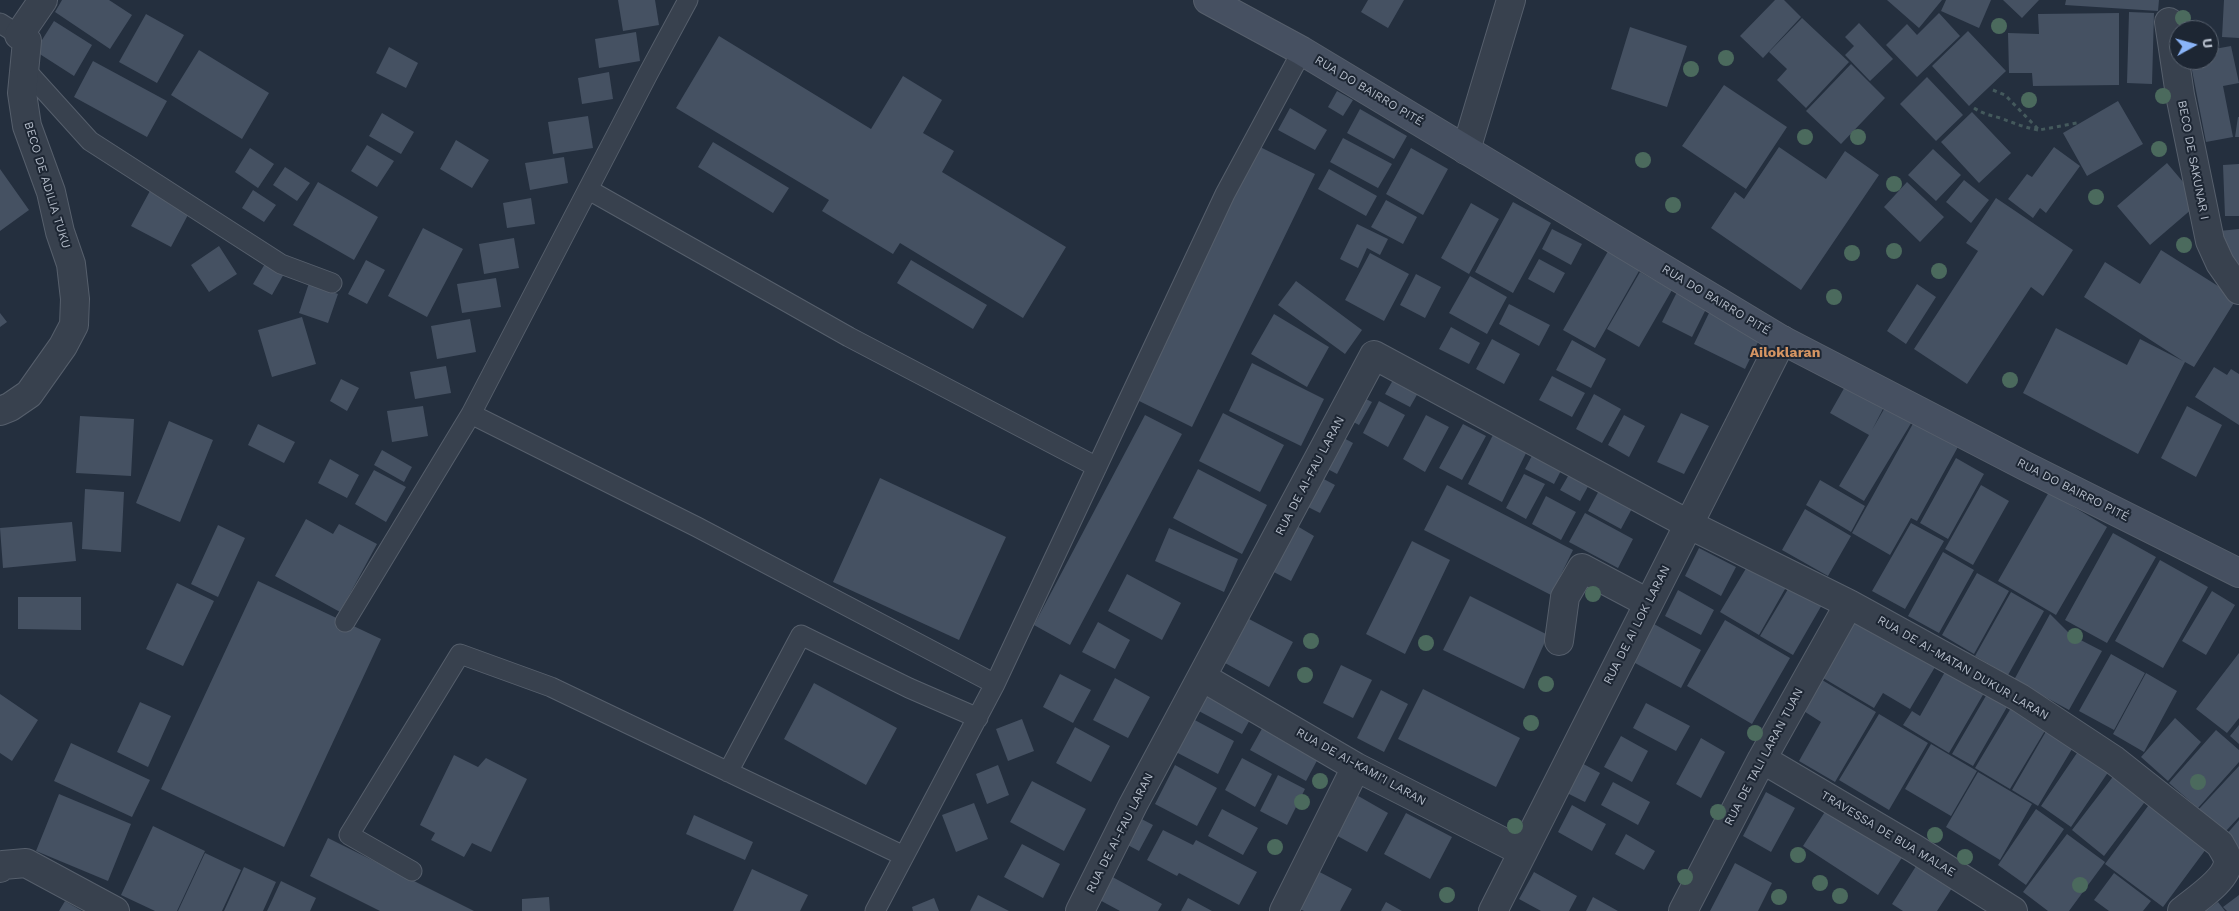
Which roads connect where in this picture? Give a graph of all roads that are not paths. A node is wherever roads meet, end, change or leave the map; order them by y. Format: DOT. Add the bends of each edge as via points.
graph roads {
  1 [pos="42,0"];
  2 [pos="688,0"];
  3 [pos="1208,0"];
  4 [pos="1511,0"];
  5 [pos="9,29"];
  6 [pos="1302,51"];
  7 [pos="24,68"];
  8 [pos="2176,70"];
  9 [pos="1466,150"];
  10 [pos="589,190"];
  11 [pos="332,283"];
  12 [pos="2239,290"];
  13 [pos="1782,340"];
  14 [pos="0,411"];
  15 [pos="471,414"];
  16 [pos="1097,467"];
  17 [pos="1688,524"];
  18 [pos="2239,572"];
  19 [pos="1648,604"];
  20 [pos="1849,604"];
  21 [pos="345,622"];
  22 [pos="1559,641"];
  23 [pos="1202,677"];
  24 [pos="996,684"];
  25 [pos="978,718"];
  26 [pos="1762,759"];
  27 [pos="1356,767"];
  28 [pos="728,772"];
  29 [pos="1523,852"];
  30 [pos="904,856"];
  31 [pos="0,868"];
  32 [pos="412,871"];
  33 [pos="115,911"];
  34 [pos="875,911"];
  35 [pos="1080,911"];
  36 [pos="1284,911"];
  37 [pos="1493,911"];
  38 [pos="1683,911"];
  39 [pos="2013,911"];
  40 [pos="2182,911"];
  1 -- 5 [label="street, BECO DE ADILIA TUKU"];
  2 -- 10 [label="lane"];
  3 -- 6 [label="main road, RUA DO BAIRRO PITÉ"];
  4 -- 9 [label="street"];
  5 -- 7 [label="street, BECO DE ADILIA TUKU" via="27,41"];
  6 -- 9 [label="main road, RUA DO BAIRRO PITÉ"];
  6 -- 16 [label="lane" via="1226,194"];
  7 -- 11 [label="lane" via="90,142 281,264"];
  7 -- 14 [label="street, BECO DE ADILIA TUKU" via="22,94 27,126 51,192 71,264 74,324 63,346 29,394"];
  8 -- 12 [label="street, BECO DE SAKUNAR I" via="2210,241 2220,263"];
  9 -- 13 [label="main road, RUA DO BAIRRO PITÉ"];
  10 -- 15 [label="lane"];
  10 -- 16 [label="lane" via="850,336"];
  13 -- 17 [label="street, RUA DE AI LOK LARAN"];
  13 -- 18 [label="main road, RUA DO BAIRRO PITÉ"];
  15 -- 21 [label="lane"];
  15 -- 24 [label="lane" via="698,527"];
  16 -- 24 [label="lane"];
  17 -- 19 [label="street, RUA DE AI LOK LARAN"];
  17 -- 20 [label="street, RUA DE AI-MATAN DUKUR LARAN"];
  17 -- 23 [label="street, RUA DE AI-FAU LARAN" via="1374,355"];
  19 -- 22 [label="street" via="1582,568 1565,597"];
  19 -- 29 [label="street, RUA DE AI LOK LARAN"];
  20 -- 26 [label="street, RUA DE TALI LARAN TUAN"];
  20 -- 40 [label="street, RUA DE AI-MATAN DUKUR LARAN" via="2020,698 2114,760 2220,844 2228,863 2222,878"];
  23 -- 27 [label="street, RUA DE AI-KAMI’I LARAN"];
  23 -- 35 [label="street, RUA DE AI-FAU LARAN"];
  24 -- 25 [label="lane"];
  25 -- 28 [label="lane" via="801,635"];
  25 -- 30 [label="lane"];
  26 -- 38 [label="street, RUA DE TALI LARAN TUAN"];
  26 -- 39 [label="street, TRAVESSA DE BUA MALAE"];
  27 -- 29 [label="street, RUA DE AI-KAMI’I LARAN"];
  27 -- 36 [label="street"];
  28 -- 30 [label="lane"];
  28 -- 32 [label="lane" via="551,687 460,654 349,835"];
  29 -- 37 [label="street, RUA DE AI LOK LARAN"];
  30 -- 34 [label="lane"];
  31 -- 33 [label="street" via="3,864 26,863"];
}
